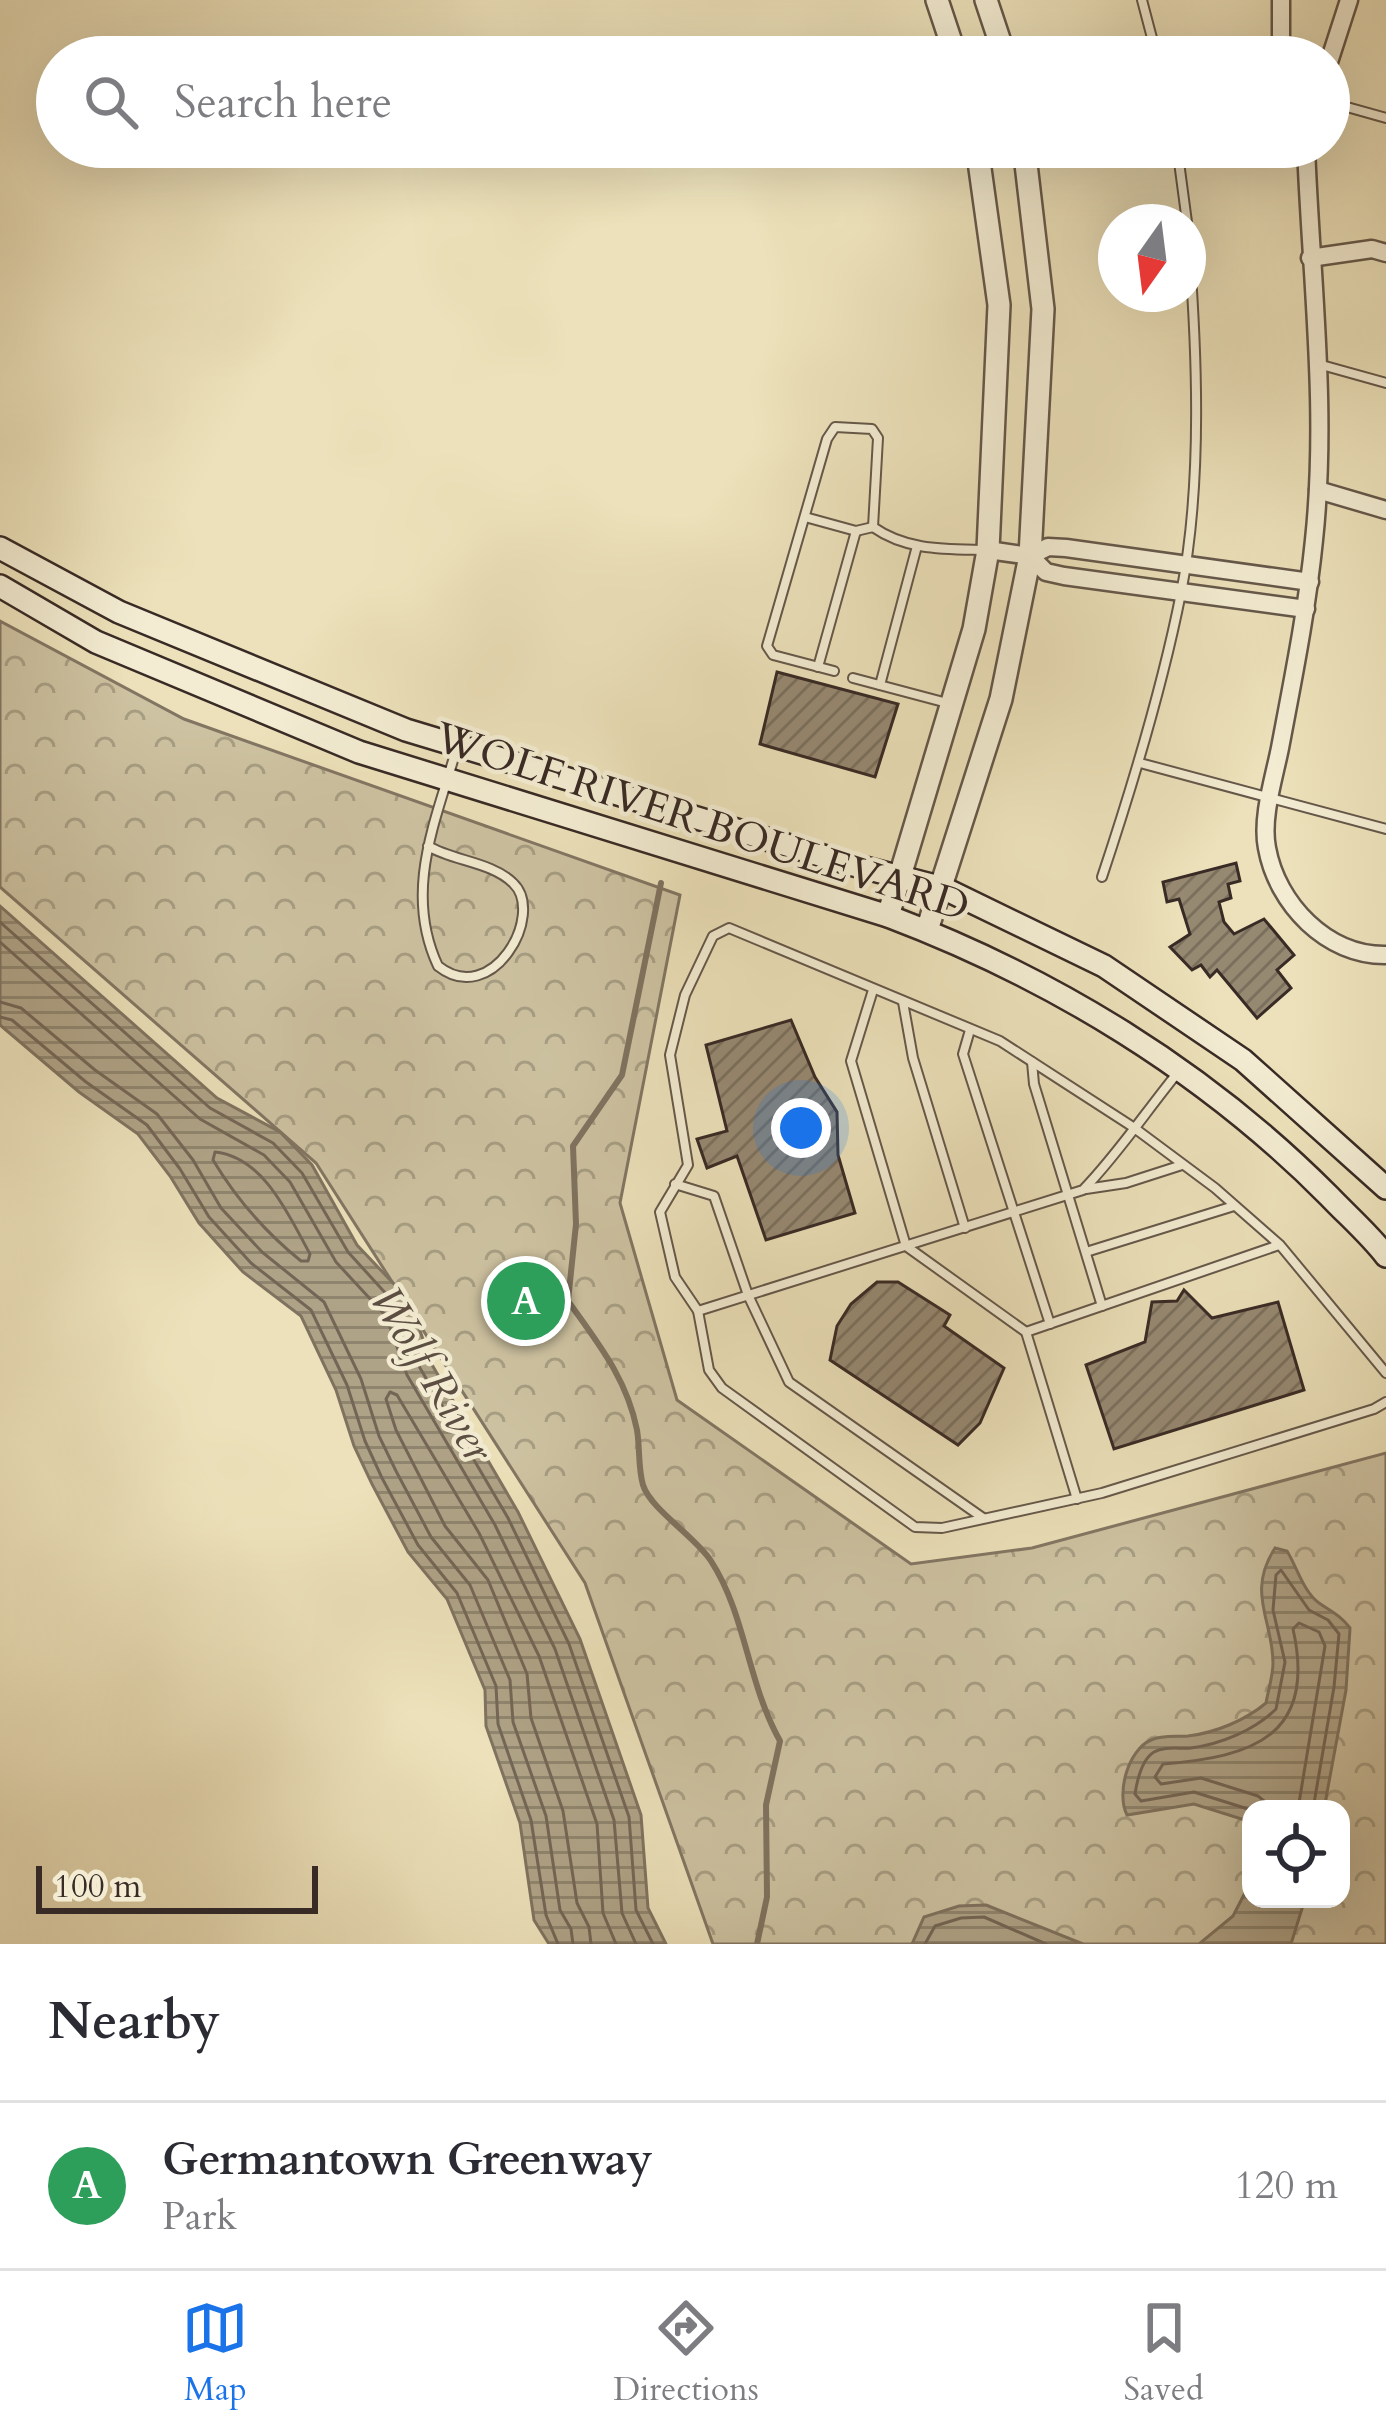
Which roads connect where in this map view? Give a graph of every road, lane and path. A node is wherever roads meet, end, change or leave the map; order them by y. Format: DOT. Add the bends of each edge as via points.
graph roads {
  1 [pos="937,0"];
  2 [pos="986,0"];
  3 [pos="1142,0"];
  4 [pos="1280,0"];
  5 [pos="1349,0"];
  6 [pos="949,36"];
  7 [pos="998,36"];
  8 [pos="1151,36"];
  9 [pos="1281,36"];
  10 [pos="1337,36"];
  11 [pos="1350,108"];
  12 [pos="1386,118"];
  13 [pos="980,168"];
  14 [pos="1026,168"];
  15 [pos="1180,168"];
  16 [pos="1307,168"];
  17 [pos="1185,204"];
  18 [pos="1386,253"];
  19 [pos="1310,258"];
  20 [pos="1195,312"];
  21 [pos="1318,364"];
  22 [pos="1386,383"];
  23 [pos="1318,490"];
  24 [pos="1386,510"];
  25 [pos="805,517"];
  26 [pos="873,527"];
  27 [pos="856,531"];
  28 [pos="916,546"];
  29 [pos="0,548"];
  30 [pos="988,550"];
  31 [pos="1030,556"];
  32 [pos="1186,565"];
  33 [pos="1310,581"];
  34 [pos="0,586"];
  35 [pos="1181,592"];
  36 [pos="1306,609"];
  37 [pos="818,667"];
  38 [pos="834,671"];
  39 [pos="853,678"];
  40 [pos="880,685"];
  41 [pos="951,704"];
  42 [pos="457,746"];
  43 [pos="1140,763"];
  44 [pos="448,779"];
  45 [pos="1270,796"];
  46 [pos="1386,829"];
  47 [pos="428,846"];
  48 [pos="900,875"];
  49 [pos="1102,877"];
  50 [pos="943,889"];
  51 [pos="888,916"];
  52 [pos="927,931"];
  53 [pos="1386,955"];
  54 [pos="873,990"];
  55 [pos="903,1002"];
  56 [pos="970,1030"];
  57 [pos="1031,1062"];
  58 [pos="1180,1070"];
  59 [pos="1132,1127"];
  60 [pos="1184,1165"];
  61 [pos="675,1184"];
  62 [pos="1386,1188"];
  63 [pos="1083,1190"];
  64 [pos="1069,1194"];
  65 [pos="1235,1206"];
  66 [pos="1013,1213"];
  67 [pos="965,1228"];
  68 [pos="1280,1244"];
  69 [pos="906,1246"];
  70 [pos="1086,1252"];
  71 [pos="1386,1256"];
  72 [pos="748,1295"];
  73 [pos="1102,1306"];
  74 [pos="698,1311"];
  75 [pos="1050,1324"];
  76 [pos="1026,1332"];
  77 [pos="1386,1372"];
  78 [pos="1386,1402"];
  79 [pos="1077,1499"];
  80 [pos="985,1519"];
  1 -- 6 [label="main road"];
  2 -- 7 [label="main road"];
  3 -- 8 [label="lane"];
  4 -- 9 [label="street"];
  5 -- 10 [label="street"];
  11 -- 12 [label="lane"];
  13 -- 30 [label="main road" via="999,305"];
  14 -- 31 [label="main road" via="1043,309"];
  15 -- 17 [label="lane"];
  16 -- 19 [label="street"];
  18 -- 19 [label="street"];
  19 -- 21 [label="street"];
  20 -- 32 [label="lane"];
  21 -- 22 [label="lane"];
  21 -- 23 [label="street"];
  23 -- 24 [label="street"];
  23 -- 33 [label="street"];
  25 -- 26 [label="lane" via="835,427 872,429"];
  25 -- 27 [label="lane"];
  25 -- 37 [label="lane" via="767,646 772,655"];
  26 -- 27 [label="lane"];
  26 -- 28 [label="lane"];
  27 -- 37 [label="lane"];
  28 -- 30 [label="lane"];
  28 -- 40 [label="lane"];
  29 -- 42 [label="main road, WOLF RIVER BOULEVARD" via="119,612"];
  30 -- 31 [label="street"];
  30 -- 41 [label="main road"];
  31 -- 32 [label="street" via="1066,548"];
  31 -- 35 [label="street" via="1046,572"];
  31 -- 50 [label="main road" via="1001,699"];
  32 -- 33 [label="street"];
  32 -- 35 [label="lane"];
  33 -- 36 [label="street"];
  34 -- 44 [label="main road, WOLF RIVER BOULEVARD" via="96,642 359,752"];
  35 -- 36 [label="street"];
  35 -- 43 [label="lane"];
  36 -- 45 [label="street"];
  37 -- 38 [label="lane"];
  39 -- 40 [label="lane"];
  40 -- 41 [label="lane"];
  41 -- 48 [label="main road"];
  42 -- 44 [label="lane"];
  42 -- 48 [label="main road, WOLF RIVER BOULEVARD"];
  43 -- 45 [label="lane"];
  43 -- 49 [label="lane"];
  44 -- 47 [label="lane"];
  44 -- 51 [label="main road, WOLF RIVER BOULEVARD"];
  45 -- 46 [label="lane"];
  45 -- 53 [label="street" via="1266,847 1287,900 1324,939"];
  47 -- 47 [label="lane" via="420,899 431,952 459,977 495,969 512,948 521,893 500,873"];
  48 -- 50 [label="main road, WOLF RIVER BOULEVARD"];
  48 -- 51 [label="main road"];
  50 -- 52 [label="main road"];
  50 -- 62 [label="main road, WOLF RIVER BOULEVARD" via="1104,966 1225,1047"];
  51 -- 52 [label="main road, WOLF RIVER BOULEVARD"];
  52 -- 58 [label="main road, WOLF RIVER BOULEVARD" via="1060,995"];
  54 -- 55 [label="lane"];
  54 -- 61 [label="lane" via="729,928 713,936 685,995 670,1055 688,1165"];
  54 -- 69 [label="lane" via="851,1061"];
  55 -- 56 [label="lane"];
  55 -- 67 [label="lane"];
  56 -- 57 [label="lane"];
  56 -- 66 [label="lane" via="963,1054"];
  57 -- 59 [label="lane"];
  57 -- 64 [label="lane"];
  58 -- 59 [label="lane"];
  58 -- 71 [label="main road, WOLF RIVER BOULEVARD" via="1277,1144"];
  59 -- 60 [label="lane"];
  59 -- 63 [label="lane"];
  60 -- 63 [label="lane"];
  60 -- 65 [label="lane"];
  61 -- 72 [label="lane" via="714,1196"];
  61 -- 74 [label="lane" via="660,1212 676,1277"];
  63 -- 64 [label="lane"];
  64 -- 66 [label="lane"];
  64 -- 70 [label="lane"];
  65 -- 68 [label="lane"];
  65 -- 70 [label="lane"];
  66 -- 67 [label="lane"];
  66 -- 75 [label="lane"];
  67 -- 69 [label="lane"];
  68 -- 73 [label="lane"];
  68 -- 77 [label="lane"];
  69 -- 72 [label="lane"];
  69 -- 76 [label="lane"];
  70 -- 73 [label="lane"];
  72 -- 74 [label="lane"];
  72 -- 80 [label="lane" via="789,1382"];
  73 -- 75 [label="lane"];
  74 -- 80 [label="lane" via="709,1370 722,1388 891,1512 915,1527"];
  75 -- 76 [label="lane"];
  76 -- 79 [label="lane"];
  78 -- 79 [label="lane"];
  79 -- 80 [label="lane"];
}
